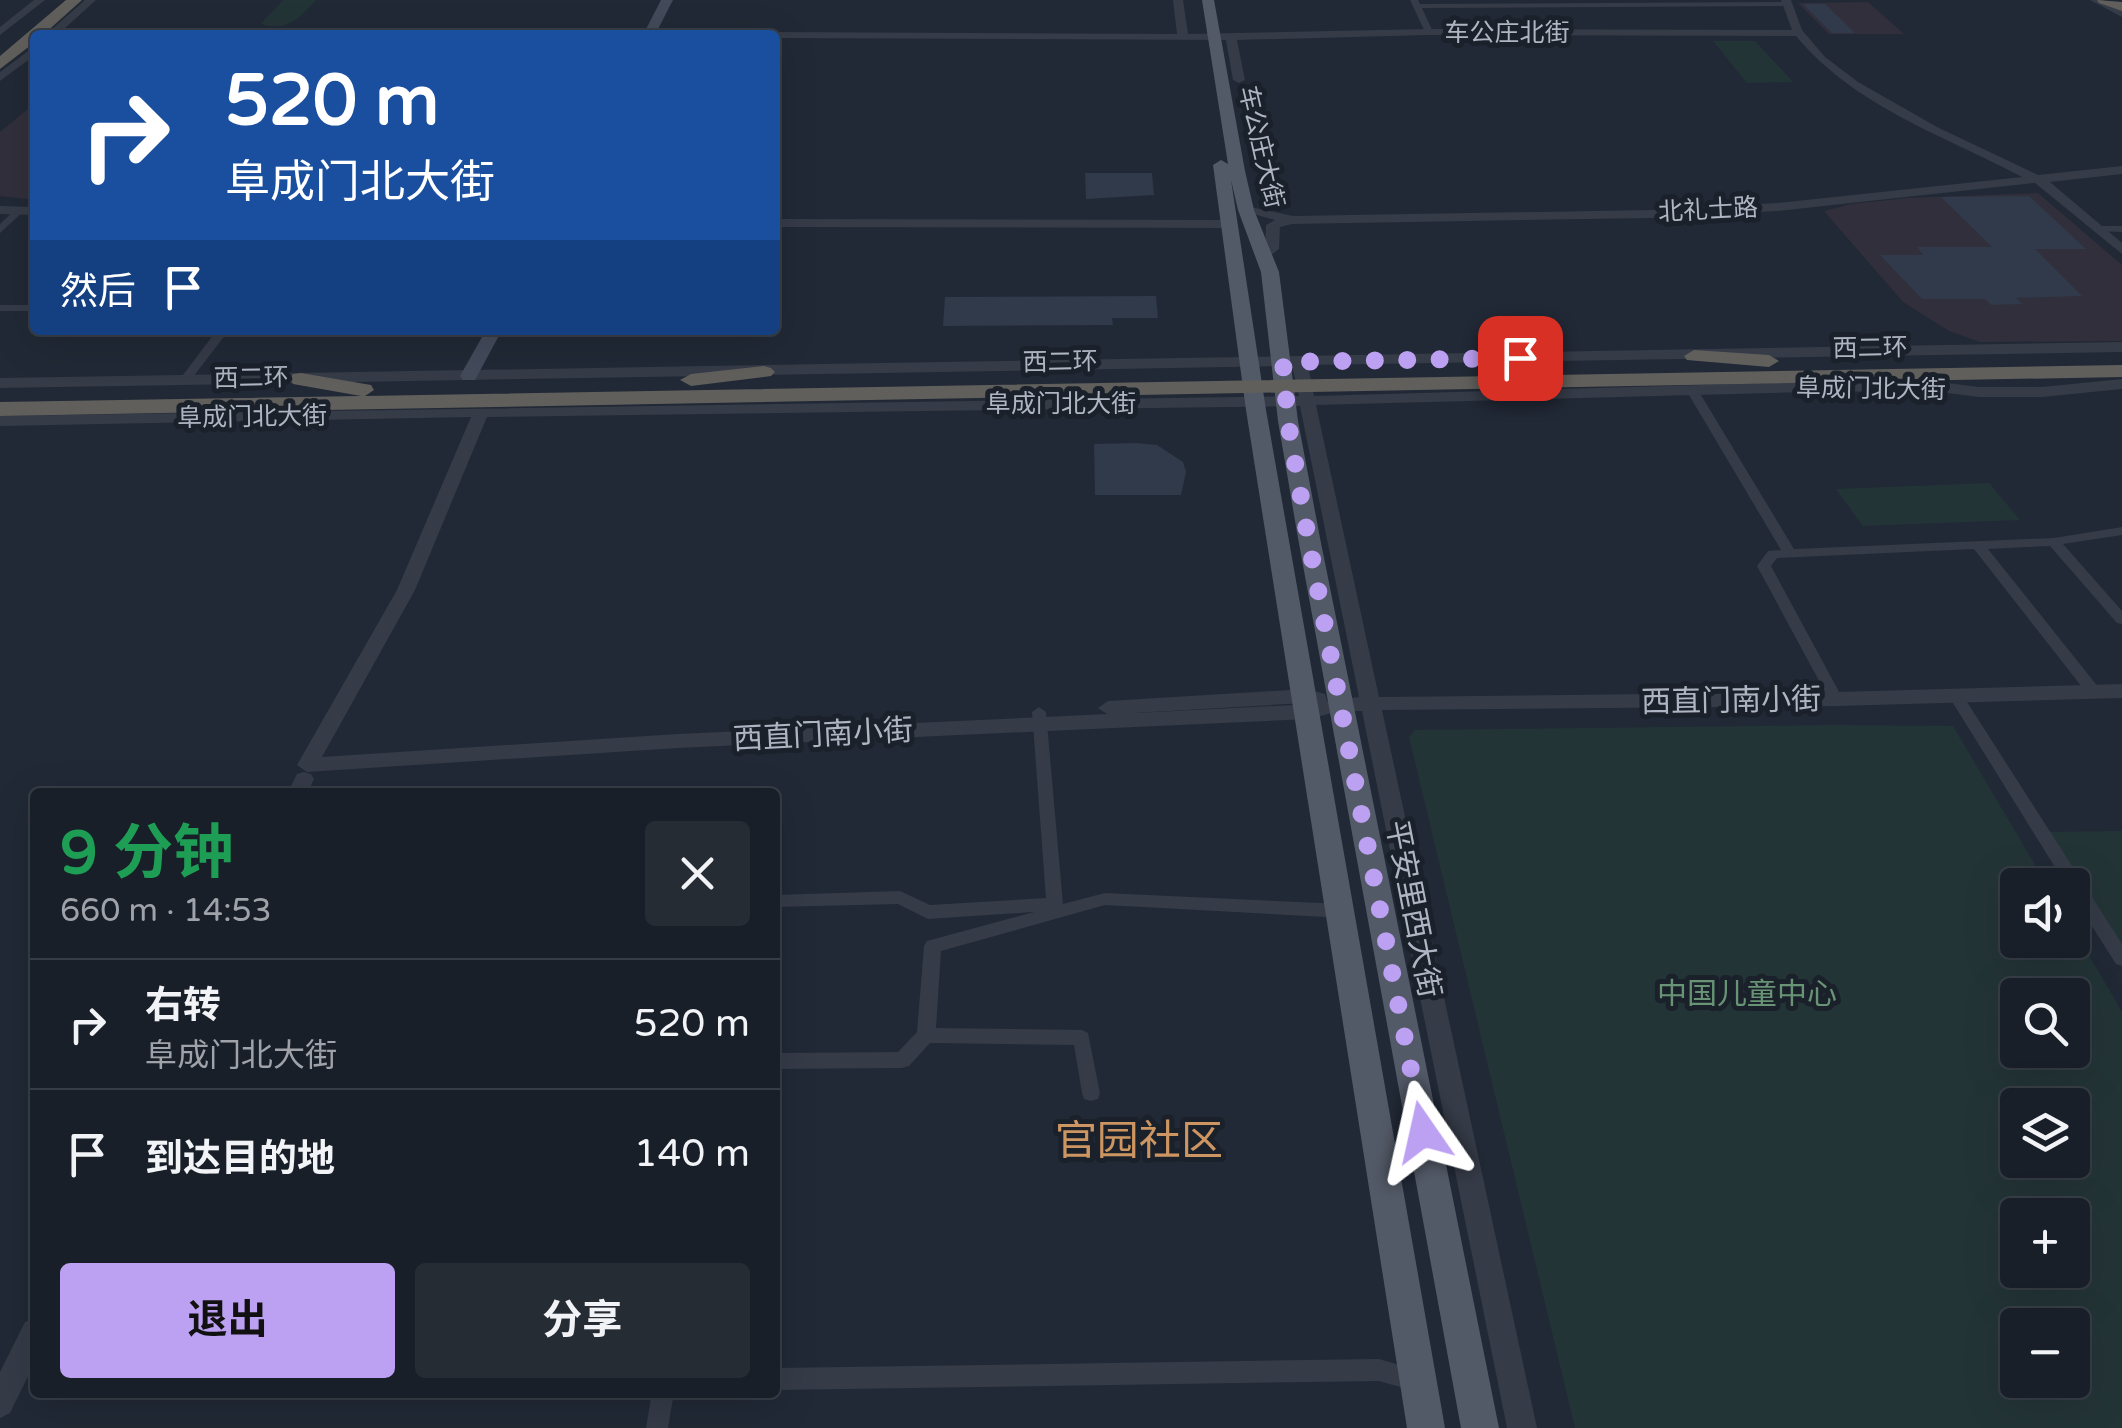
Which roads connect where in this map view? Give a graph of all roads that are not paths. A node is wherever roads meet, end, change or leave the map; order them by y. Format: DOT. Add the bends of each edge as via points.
graph roads {
  1 [pos="40,0"];
  2 [pos="57,0"];
  3 [pos="75,0"];
  4 [pos="91,0"];
  5 [pos="666,0"];
  6 [pos="1179,0"];
  7 [pos="1194,0"];
  8 [pos="1208,0"];
  9 [pos="2095,0"];
  10 [pos="2104,0"];
  11 [pos="1788,1"];
  12 [pos="1682,2"];
  13 [pos="1416,3"];
  14 [pos="2122,5"];
  15 [pos="50,30"];
  16 [pos="53,30"];
  17 [pos="651,30"];
  18 [pos="0,32"];
  19 [pos="1429,32"];
  20 [pos="1801,33"];
  21 [pos="780,36"];
  22 [pos="1198,38"];
  23 [pos="1231,38"];
  24 [pos="30,46"];
  25 [pos="0,47"];
  26 [pos="30,50"];
  27 [pos="0,64"];
  28 [pos="0,78"];
  29 [pos="1240,80"];
  30 [pos="1222,90"];
  31 [pos="2122,170"];
  32 [pos="2041,181"];
  33 [pos="0,207"];
  34 [pos="28,210"];
  35 [pos="1246,210"];
  36 [pos="1293,220"];
  37 [pos="780,223"];
  38 [pos="1229,224"];
  39 [pos="2099,229"];
  40 [pos="0,230"];
  41 [pos="2122,230"];
  42 [pos="2122,250"];
  43 [pos="1266,254"];
  44 [pos="0,308"];
  45 [pos="30,308"];
  46 [pos="219,335"];
  47 [pos="491,335"];
  48 [pos="2122,348"];
  49 [pos="1694,356"];
  50 [pos="2122,358"];
  51 [pos="1249,362"];
  52 [pos="1291,362"];
  53 [pos="1830,364"];
  54 [pos="764,372"];
  55 [pos="2122,373"];
  56 [pos="189,375"];
  57 [pos="470,376"];
  58 [pos="1417,378"];
  59 [pos="300,379"];
  60 [pos="0,383"];
  61 [pos="2122,384"];
  62 [pos="363,390"];
  63 [pos="1692,390"];
  64 [pos="640,392"];
  65 [pos="2042,392"];
  66 [pos="0,396"];
  67 [pos="1297,400"];
  68 [pos="1256,402"];
  69 [pos="139,407"];
  70 [pos="834,407"];
  71 [pos="0,410"];
  72 [pos="481,413"];
  73 [pos="73,420"];
  74 [pos="0,422"];
  75 [pos="2122,531"];
  76 [pos="2054,542"];
  77 [pos="1978,544"];
  78 [pos="1789,552"];
  79 [pos="2122,620"];
  80 [pos="2122,691"];
  81 [pos="2094,692"];
  82 [pos="1956,695"];
  83 [pos="1836,700"];
  84 [pos="1308,704"];
  85 [pos="1340,704"];
  86 [pos="1369,704"];
  87 [pos="1040,718"];
  88 [pos="306,772"];
  89 [pos="780,901"];
  90 [pos="1343,911"];
  91 [pos="2122,959"];
  92 [pos="926,1035"];
  93 [pos="780,1061"];
  94 [pos="1090,1094"];
  95 [pos="30,1342"];
  96 [pos="780,1380"];
  97 [pos="1418,1381"];
  98 [pos="662,1398"];
  99 [pos="0,1403"];
  100 [pos="657,1428"];
  101 [pos="1426,1428"];
  102 [pos="1480,1428"];
  103 [pos="1522,1428"];
  1 -- 18 [label="street"];
  2 -- 25 [label="highway"];
  3 -- 15 [label="highway"];
  4 -- 16 [label="street"];
  5 -- 17 [label="main road"];
  6 -- 22 [label="street"];
  7 -- 22 [label="main road, 车公庄大街"];
  8 -- 22 [label="main road, 车公庄大街"];
  9 -- 14 [label="street"];
  10 -- 14 [label="highway"];
  11 -- 12 [label="street"];
  11 -- 20 [label="street"];
  12 -- 13 [label="street"];
  13 -- 19 [label="street"];
  19 -- 20 [label="street, 车公庄北街"];
  19 -- 23 [label="street, 车公庄北街"];
  20 -- 32 [label="street" via="1860,92"];
  21 -- 22 [label="street, 车公庄北街"];
  22 -- 23 [label="street, 车公庄北街"];
  22 -- 30 [label="main road, 车公庄大街"];
  22 -- 38 [label="main road, 车公庄大街"];
  23 -- 29 [label="street"];
  24 -- 27 [label="highway"];
  26 -- 28 [label="street"];
  29 -- 30 [label="main road"];
  30 -- 35 [label="main road, 车公庄大街"];
  31 -- 32 [label="street, 北礼士路"];
  32 -- 36 [label="street, 北礼士路" via="1723,210"];
  32 -- 39 [label="street"];
  33 -- 34 [label="street"];
  34 -- 40 [label="street"];
  35 -- 36 [label="street, 北礼士路"];
  35 -- 43 [label="main road, 车公庄大街"];
  36 -- 43 [label="street" via="1273,225"];
  37 -- 38 [label="street"];
  38 -- 51 [label="main road, 车公庄大街"];
  39 -- 41 [label="street"];
  39 -- 42 [label="street"];
  43 -- 52 [label="main road, 车公庄大街"];
  44 -- 45 [label="street"];
  46 -- 56 [label="street"];
  47 -- 57 [label="main road"];
  48 -- 49 [label="street, 阜成门北大街"];
  49 -- 52 [label="street, 阜成门北大街"];
  49 -- 53 [label="highway"];
  50 -- 53 [label="highway, 西二环"];
  51 -- 52 [label="street, 阜成门北大街"];
  51 -- 54 [label="street, 阜成门北大街"];
  51 -- 68 [label="main road, 车公庄大街"];
  52 -- 67 [label="street"];
  53 -- 58 [label="highway, 西二环"];
  54 -- 57 [label="street, 阜成门北大街"];
  54 -- 64 [label="highway"];
  55 -- 58 [label="highway, 西二环"];
  55 -- 65 [label="highway" via="2058,383"];
  57 -- 59 [label="street, 阜成门北大街"];
  58 -- 64 [label="highway, 西二环"];
  59 -- 60 [label="street, 阜成门北大街"];
  59 -- 62 [label="highway"];
  61 -- 65 [label="street, 阜成门北大街"];
  62 -- 64 [label="highway, 西二环"];
  62 -- 66 [label="highway, 西二环"];
  63 -- 65 [label="street, 阜成门北大街" via="1930,386"];
  63 -- 67 [label="street, 阜成门北大街"];
  63 -- 78 [label="street"];
  64 -- 69 [label="highway, 西二环"];
  64 -- 70 [label="highway"];
  67 -- 68 [label="street, 阜成门北大街"];
  67 -- 85 [label="main road, 平安里西大街"];
  67 -- 86 [label="street"];
  68 -- 70 [label="street, 阜成门北大街"];
  68 -- 84 [label="main road"];
  69 -- 71 [label="highway, 西二环"];
  69 -- 73 [label="highway"];
  70 -- 72 [label="street, 阜成门北大街"];
  72 -- 73 [label="street, 阜成门北大街"];
  72 -- 88 [label="street" via="406,590"];
  73 -- 74 [label="street, 阜成门北大街"];
  75 -- 76 [label="street"];
  76 -- 77 [label="street"];
  76 -- 79 [label="street"];
  77 -- 78 [label="street"];
  77 -- 81 [label="street"];
  78 -- 83 [label="street" via="1773,554 1764,566"];
  80 -- 81 [label="street, 西直门南小街"];
  81 -- 82 [label="street, 西直门南小街"];
  82 -- 83 [label="street, 西直门南小街"];
  82 -- 91 [label="street"];
  83 -- 86 [label="street, 西直门南小街"];
  84 -- 85 [label="street, 西直门南小街"];
  84 -- 87 [label="street, 西直门南小街"];
  84 -- 90 [label="main road"];
  85 -- 86 [label="street, 西直门南小街"];
  85 -- 102 [label="main road, 平安里西大街"];
  86 -- 103 [label="street"];
  87 -- 88 [label="street, 西直门南小街" via="582,746"];
  87 -- 89 [label="street" via="1055,904 928,912 900,897"];
  90 -- 92 [label="street" via="1105,900 933,946"];
  90 -- 97 [label="main road"];
  92 -- 93 [label="street" via="902,1060"];
  92 -- 94 [label="street" via="1082,1038"];
  95 -- 99 [label="street"];
  96 -- 97 [label="street" via="1380,1370"];
  97 -- 101 [label="main road"];
  98 -- 100 [label="street"];
}
